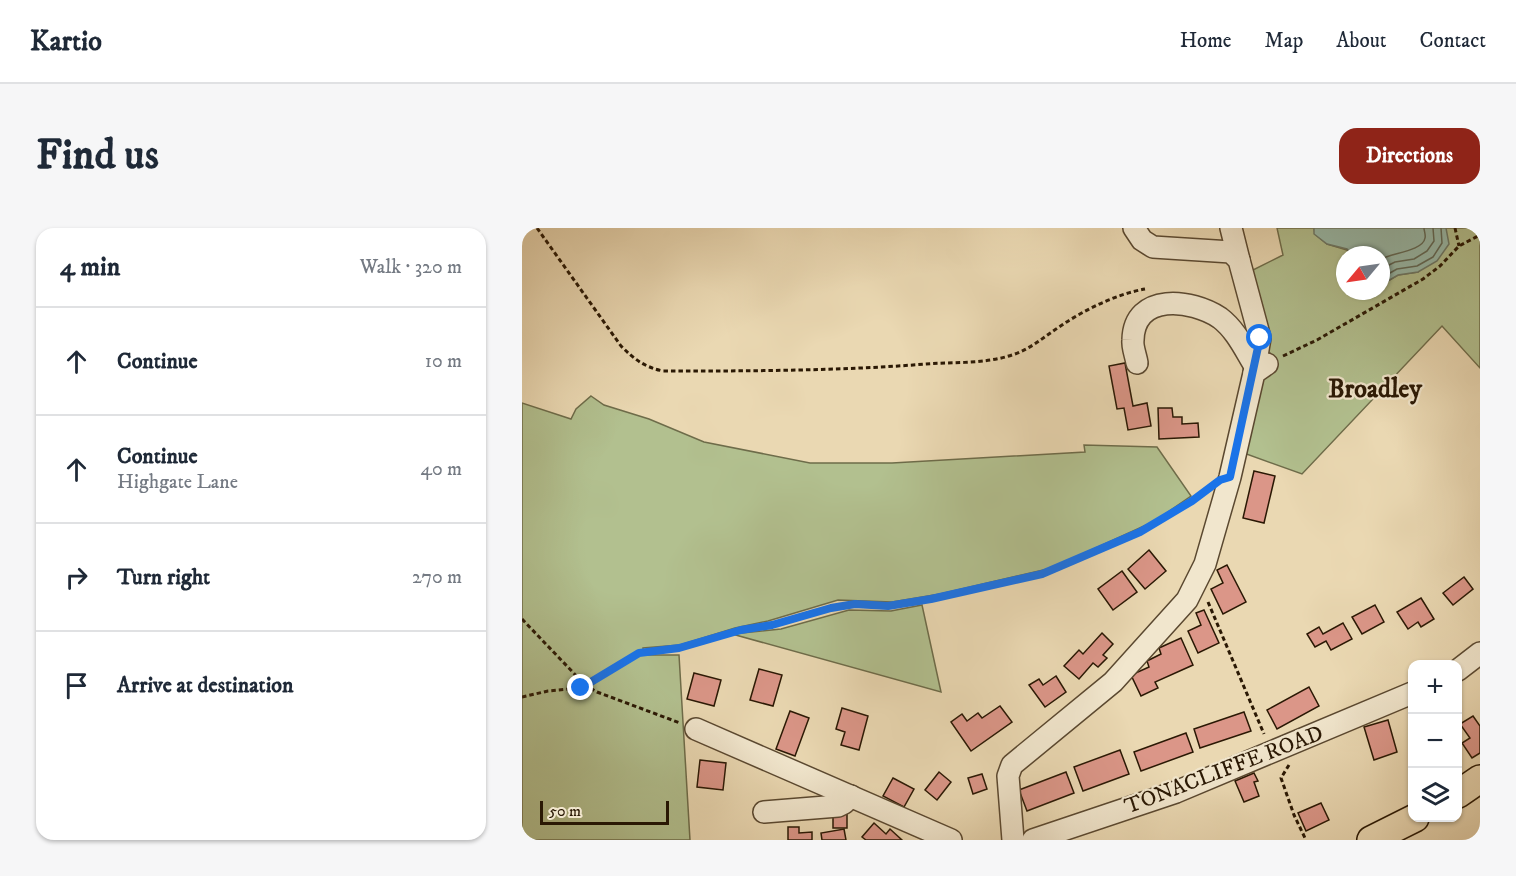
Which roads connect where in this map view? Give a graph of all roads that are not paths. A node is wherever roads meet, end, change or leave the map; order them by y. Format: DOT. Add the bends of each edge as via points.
graph roads {
  1 [pos="1134,228"];
  2 [pos="1231,228"];
  3 [pos="1239,260"];
  4 [pos="1137,363"];
  5 [pos="1258,368"];
  6 [pos="1480,653"];
  7 [pos="1462,667"];
  8 [pos="1408,695"];
  9 [pos="696,729"];
  10 [pos="1480,779"];
  11 [pos="1462,791"];
  12 [pos="851,796"];
  13 [pos="764,812"];
  14 [pos="1408,822"];
  15 [pos="951,840"];
  16 [pos="1013,840"];
  17 [pos="1033,840"];
  18 [pos="1371,840"];
  1 -- 3 [label="street" via="1153,247 1231,252"];
  2 -- 3 [label="street"];
  3 -- 5 [label="street" via="1260,338"];
  4 -- 5 [label="street" via="1132,340 1136,323 1144,312 1162,303 1186,304 1219,318"];
  5 -- 16 [label="street" via="1204,564 1186,600 1113,682 1012,765 1008,776"];
  6 -- 7 [label="street"];
  8 -- 17 [label="street, TONACLIFFE ROAD" via="1176,792"];
  9 -- 12 [label="street"];
  10 -- 11 [label="main road"];
  12 -- 13 [label="street" via="838,806"];
  12 -- 15 [label="street"];
  14 -- 18 [label="main road"];
}
